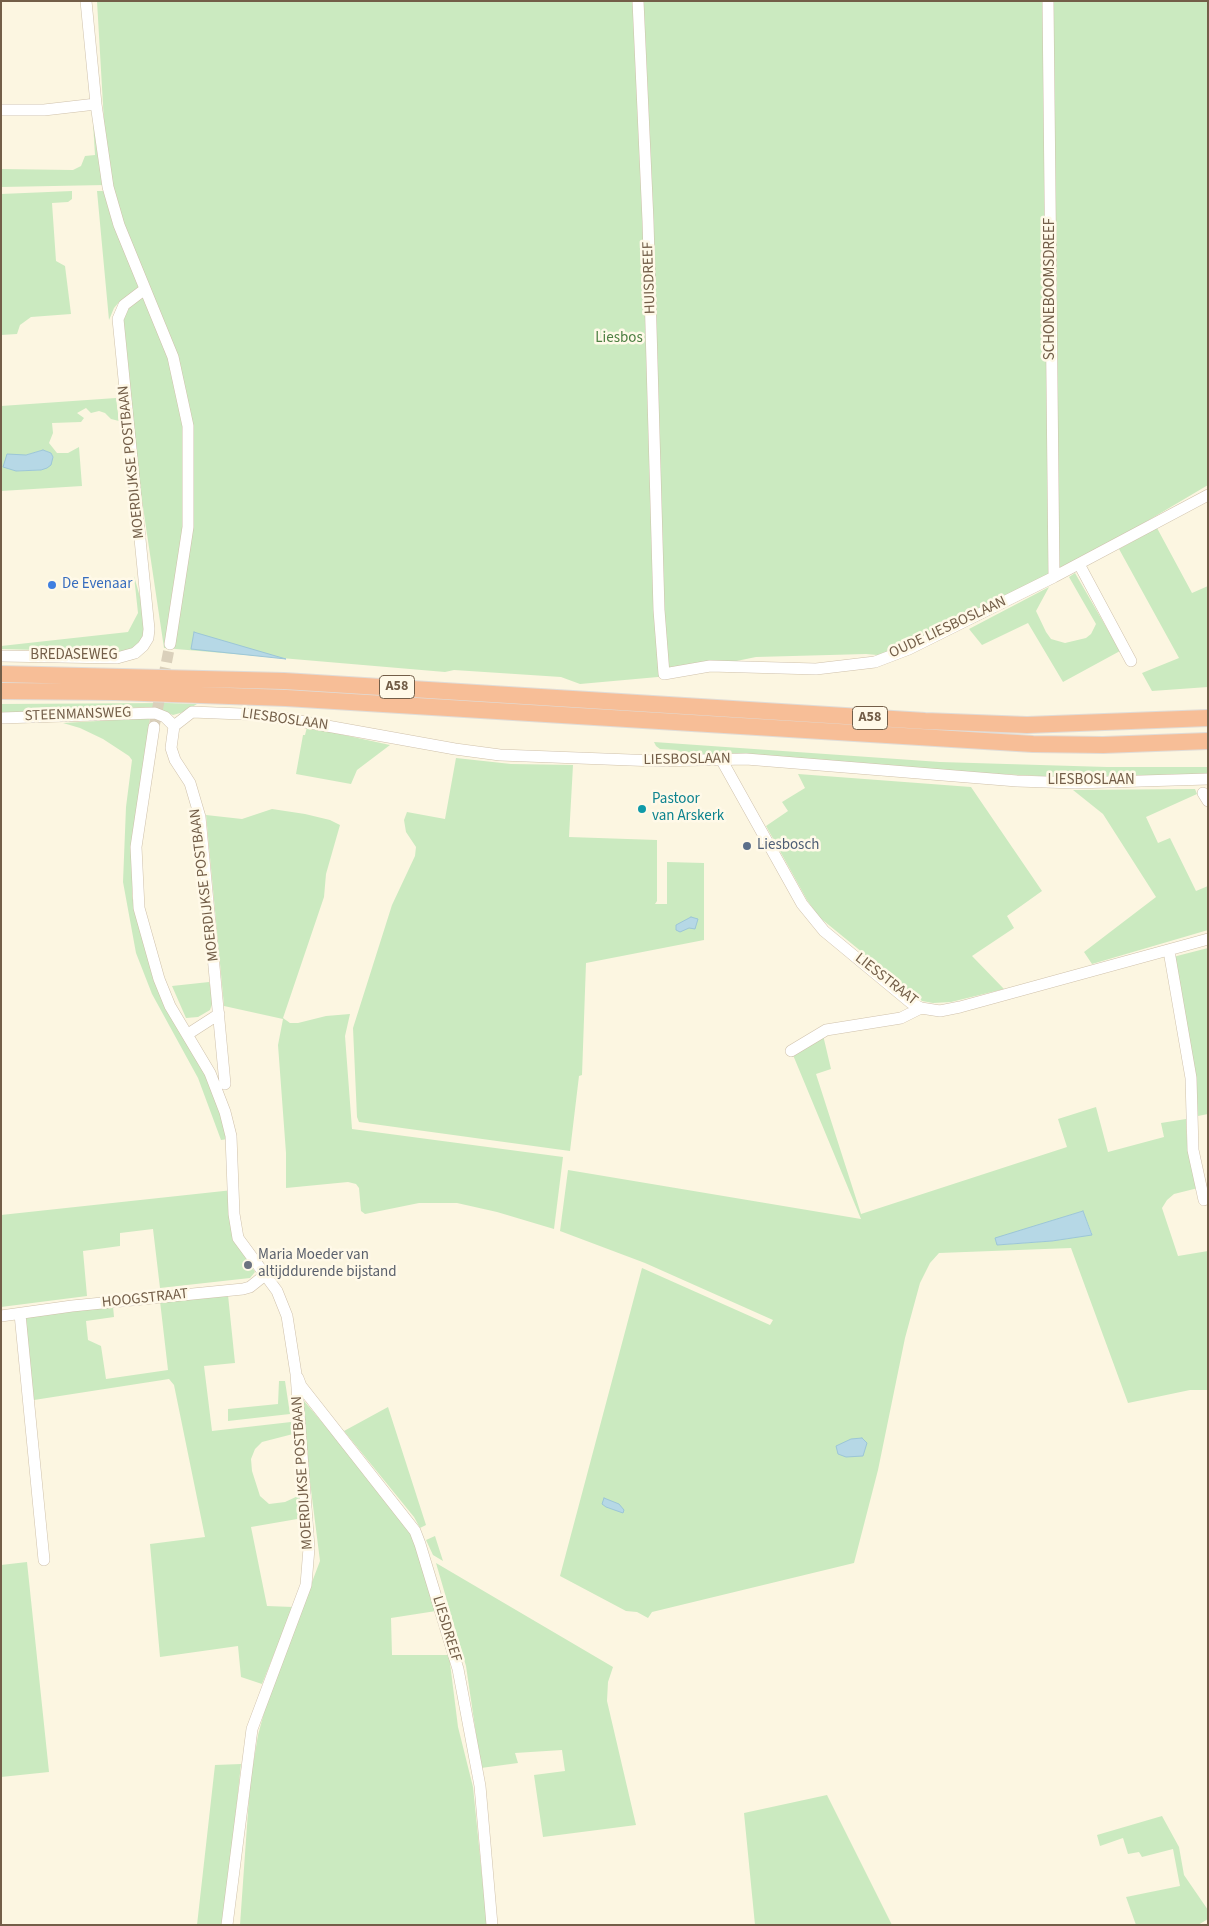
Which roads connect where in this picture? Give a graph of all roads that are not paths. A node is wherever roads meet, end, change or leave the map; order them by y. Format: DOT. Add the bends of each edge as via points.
graph roads {
  1 [pos="86,1"];
  2 [pos="638,1"];
  3 [pos="1048,1"];
  4 [pos="96,104"];
  5 [pos="1,110"];
  6 [pos="145,289"];
  7 [pos="1208,495"];
  8 [pos="1078,564"];
  9 [pos="1054,577"];
  10 [pos="170,644"];
  11 [pos="144,646"];
  12 [pos="1,656"];
  13 [pos="1131,661"];
  14 [pos="1,667"];
  15 [pos="1,674"];
  16 [pos="664,674"];
  17 [pos="46,675"];
  18 [pos="1,691"];
  19 [pos="1,718"];
  20 [pos="1208,718"];
  21 [pos="174,726"];
  22 [pos="154,727"];
  23 [pos="1208,741"];
  24 [pos="721,759"];
  25 [pos="1208,779"];
  26 [pos="1208,939"];
  27 [pos="1169,951"];
  28 [pos="921,1008"];
  29 [pos="220,1014"];
  30 [pos="188,1034"];
  31 [pos="791,1051"];
  32 [pos="225,1084"];
  33 [pos="1204,1200"];
  34 [pos="265,1274"];
  35 [pos="20,1314"];
  36 [pos="1,1316"];
  37 [pos="296,1374"];
  38 [pos="44,1560"];
  39 [pos="228,1925"];
  40 [pos="492,1925"];
  1 -- 4 [label="street"];
  2 -- 16 [label="street, HUISDREEF" via="648,222 658,600"];
  3 -- 9 [label="street, SCHONEBOOMSDREEF"];
  4 -- 5 [label="street" via="44,110"];
  4 -- 6 [label="street" via="108,186 119,225"];
  6 -- 10 [label="street" via="173,357 190,445 188,527"];
  6 -- 11 [label="street, MOERDIJKSE POSTBAAN" via="124,305 118,319 149,628"];
  7 -- 8 [label="street, OUDE LIESBOSLAAN"];
  8 -- 9 [label="street, OUDE LIESBOSLAAN"];
  8 -- 13 [label="street"];
  9 -- 16 [label="street, OUDE LIESBOSLAAN" via="909,649 875,662 816,669 710,666"];
  11 -- 12 [label="street, BREDASEWEG" via="135,653 116,658"];
  14 -- 17 [label="highway, A58"];
  15 -- 17 [label="highway, A58"];
  17 -- 20 [label="highway, A58" via="284,680 1027,725"];
  18 -- 23 [label="highway, A58" via="286,698 1034,744"];
  19 -- 21 [label="street, STEENMANSWEG" via="155,713"];
  21 -- 24 [label="street, LIESBOSLAAN" via="192,712 204,711 266,715 500,755"];
  21 -- 29 [label="street, MOERDIJKSE POSTBAAN" via="171,748 190,783 200,818"];
  22 -- 30 [label="street, MOERDIJKSE POSTBAAN" via="136,847 139,908 159,979 170,1006"];
  24 -- 25 [label="street, LIESBOSLAAN" via="1017,781"];
  24 -- 28 [label="street, LIESSTRAAT" via="802,904 824,930"];
  26 -- 27 [label="street, LIESSTRAAT"];
  27 -- 28 [label="street, LIESSTRAAT" via="960,1007 940,1011"];
  27 -- 33 [label="street" via="1190,1078 1193,1150"];
  28 -- 31 [label="street" via="901,1018 826,1030"];
  29 -- 30 [label="street"];
  29 -- 32 [label="street, MOERDIJKSE POSTBAAN"];
  30 -- 34 [label="street, MOERDIJKSE POSTBAAN" via="210,1073 226,1112 231,1136 238,1238"];
  34 -- 35 [label="street, HOOGSTRAAT" via="243,1289"];
  34 -- 37 [label="street, MOERDIJKSE POSTBAAN" via="287,1316"];
  35 -- 36 [label="street, HOOGSTRAAT"];
  35 -- 38 [label="street"];
  37 -- 39 [label="street, MOERDIJKSE POSTBAAN" via="309,1567 306,1585 252,1729"];
  37 -- 40 [label="street, LIESDREEF" via="415,1531 420,1544 458,1669 480,1786"];
}
